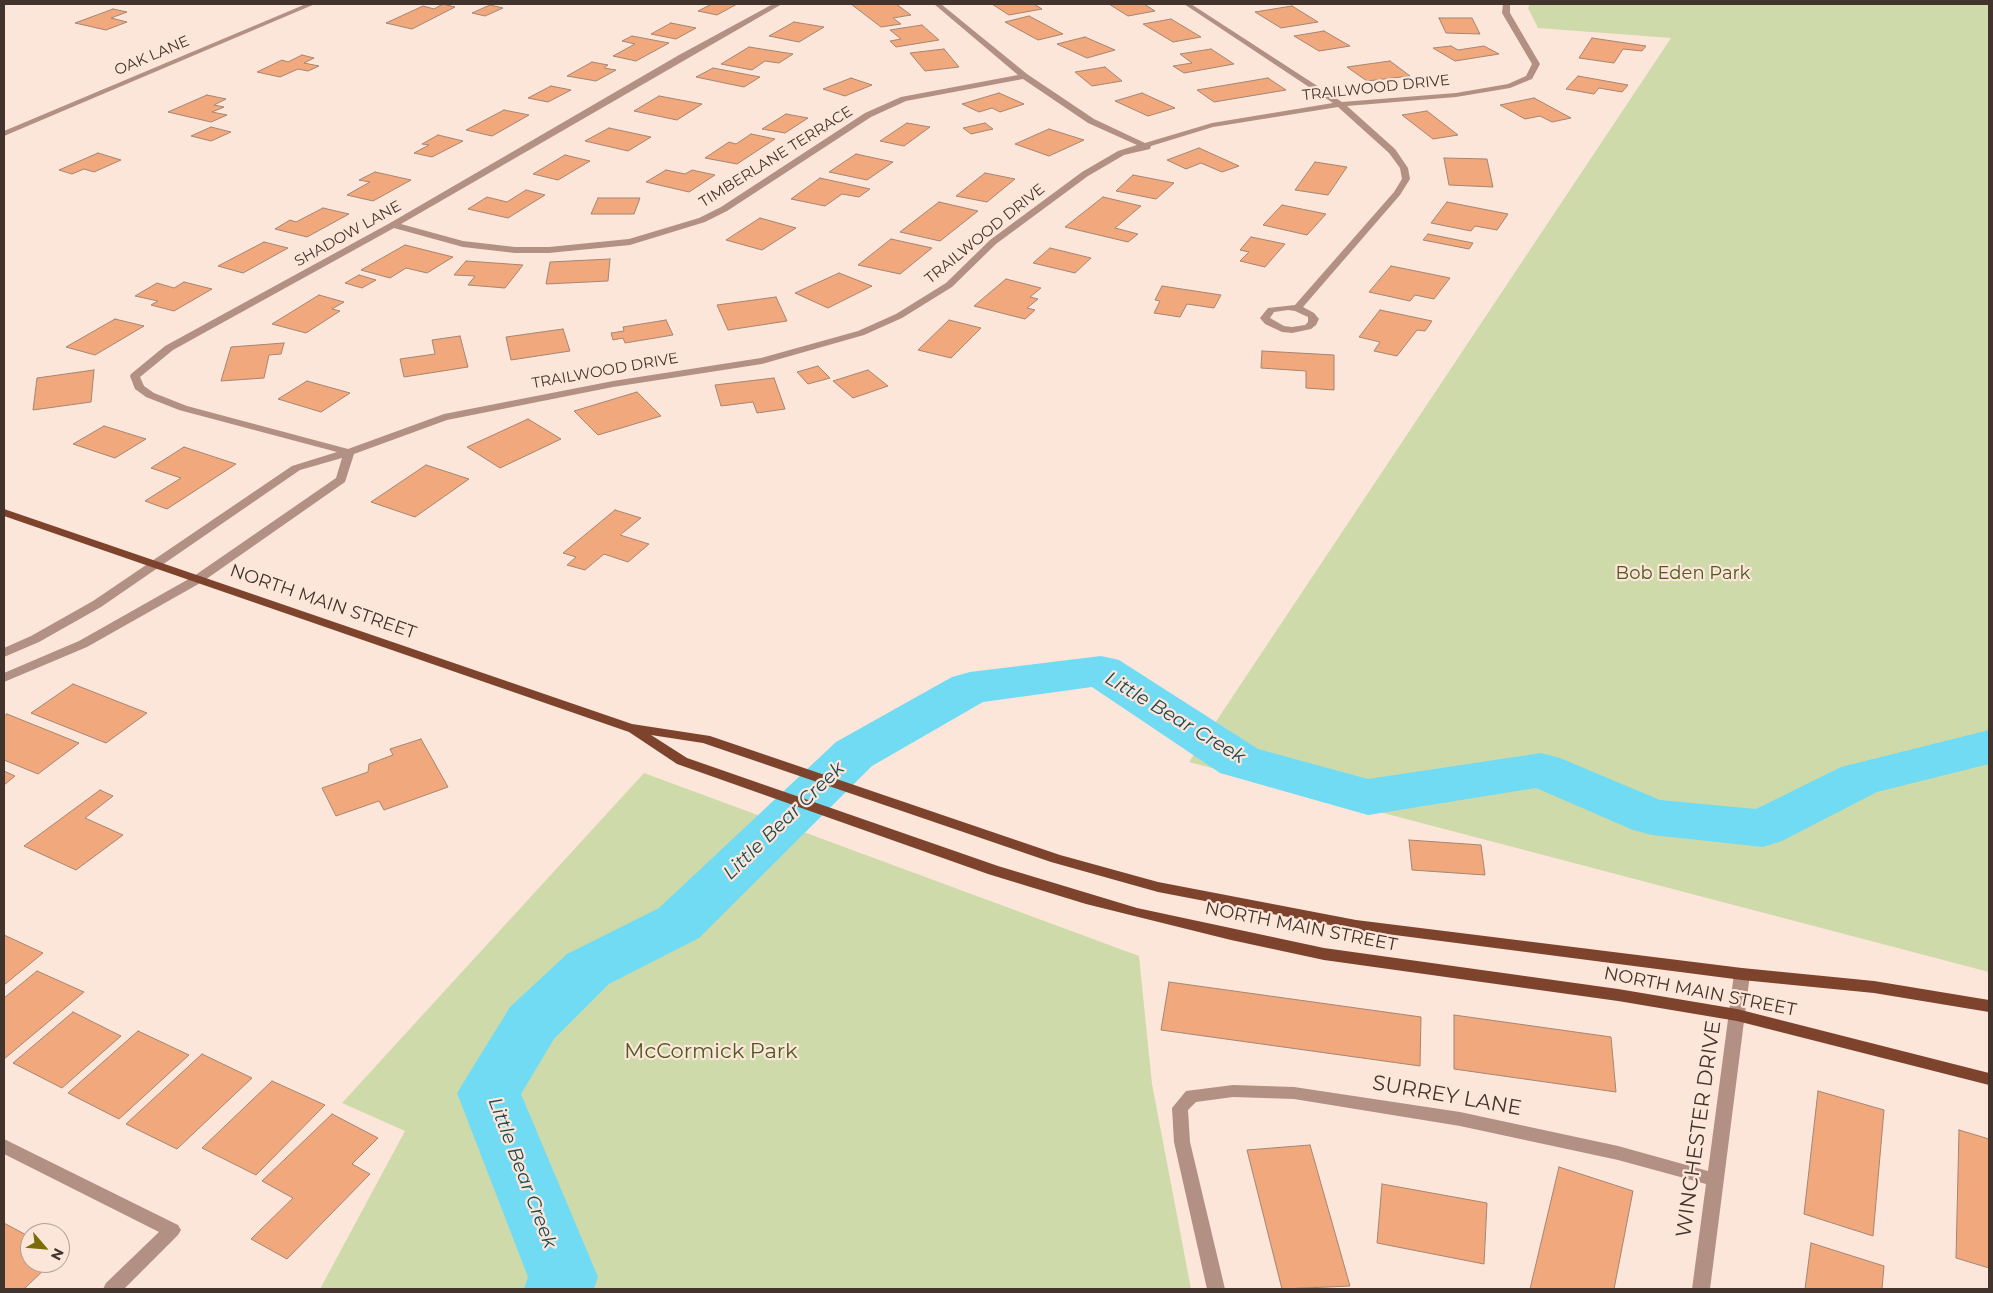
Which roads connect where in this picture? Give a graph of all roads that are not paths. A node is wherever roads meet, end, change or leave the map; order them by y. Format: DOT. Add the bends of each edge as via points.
graph roads {
  1 [pos="311,4"];
  2 [pos="778,4"];
  3 [pos="937,4"];
  4 [pos="1187,4"];
  5 [pos="1506,4"];
  6 [pos="1024,76"];
  7 [pos="1340,104"];
  8 [pos="4,134"];
  9 [pos="1147,147"];
  10 [pos="393,225"];
  11 [pos="1297,308"];
  12 [pos="349,452"];
  13 [pos="4,512"];
  14 [pos="156,564"];
  15 [pos="198,578"];
  16 [pos="4,653"];
  17 [pos="4,678"];
  18 [pos="630,728"];
  19 [pos="1742,974"];
  20 [pos="1989,1006"];
  21 [pos="1737,1014"];
  22 [pos="1989,1079"];
  23 [pos="4,1146"];
  24 [pos="1716,1180"];
  25 [pos="112,1289"];
  26 [pos="1216,1289"];
  27 [pos="1701,1289"];
  1 -- 8 [label="street, OAK LANE"];
  2 -- 10 [label="street, SHADOW LANE" via="682,56"];
  3 -- 6 [label="street"];
  4 -- 7 [label="street"];
  5 -- 7 [label="street, TRAILWOOD DRIVE" via="1506,13 1536,64 1529,77 1510,86 1456,95"];
  6 -- 9 [label="street" via="1091,121"];
  6 -- 10 [label="street, TIMBERLANE TERRACE" via="904,99 868,115 724,209 702,220 630,242 515,250 462,244"];
  7 -- 9 [label="street, TRAILWOOD DRIVE" via="1212,125"];
  7 -- 11 [label="street" via="1392,151 1404,168 1406,179"];
  9 -- 12 [label="street, TRAILWOOD DRIVE" via="1121,153 1085,174 993,242 949,285 899,316 861,333 762,361 613,384 444,417"];
  10 -- 12 [label="street, SHADOW LANE" via="169,348 135,376 140,387 150,395 183,408"];
  12 -- 14 [label="street, TRAILWOOD DRIVE" via="296,468"];
  12 -- 15 [label="street" via="341,480"];
  13 -- 14 [label="main road, NORTH MAIN STREET"];
  14 -- 15 [label="main road, NORTH MAIN STREET"];
  14 -- 16 [label="street, TRAILWOOD DRIVE" via="97,604 36,639"];
  15 -- 17 [label="street" via="83,644"];
  15 -- 18 [label="main road, NORTH MAIN STREET"];
  18 -- 19 [label="main road, NORTH MAIN STREET" via="705,739 1056,859 1158,887 1356,925"];
  18 -- 21 [label="main road, NORTH MAIN STREET" via="682,761 1086,899 1231,936 1324,954"];
  19 -- 20 [label="main road, NORTH MAIN STREET" via="1874,987"];
  19 -- 21 [label="street, WINCHESTER DRIVE"];
  21 -- 22 [label="main road, NORTH MAIN STREET"];
  21 -- 24 [label="street, WINCHESTER DRIVE"];
  23 -- 25 [label="street" via="172,1230"];
  24 -- 26 [label="street, SURREY LANE" via="1618,1153 1460,1118 1294,1093 1233,1091 1192,1096 1180,1108 1182,1142"];
  24 -- 27 [label="street, WINCHESTER DRIVE"];
}
